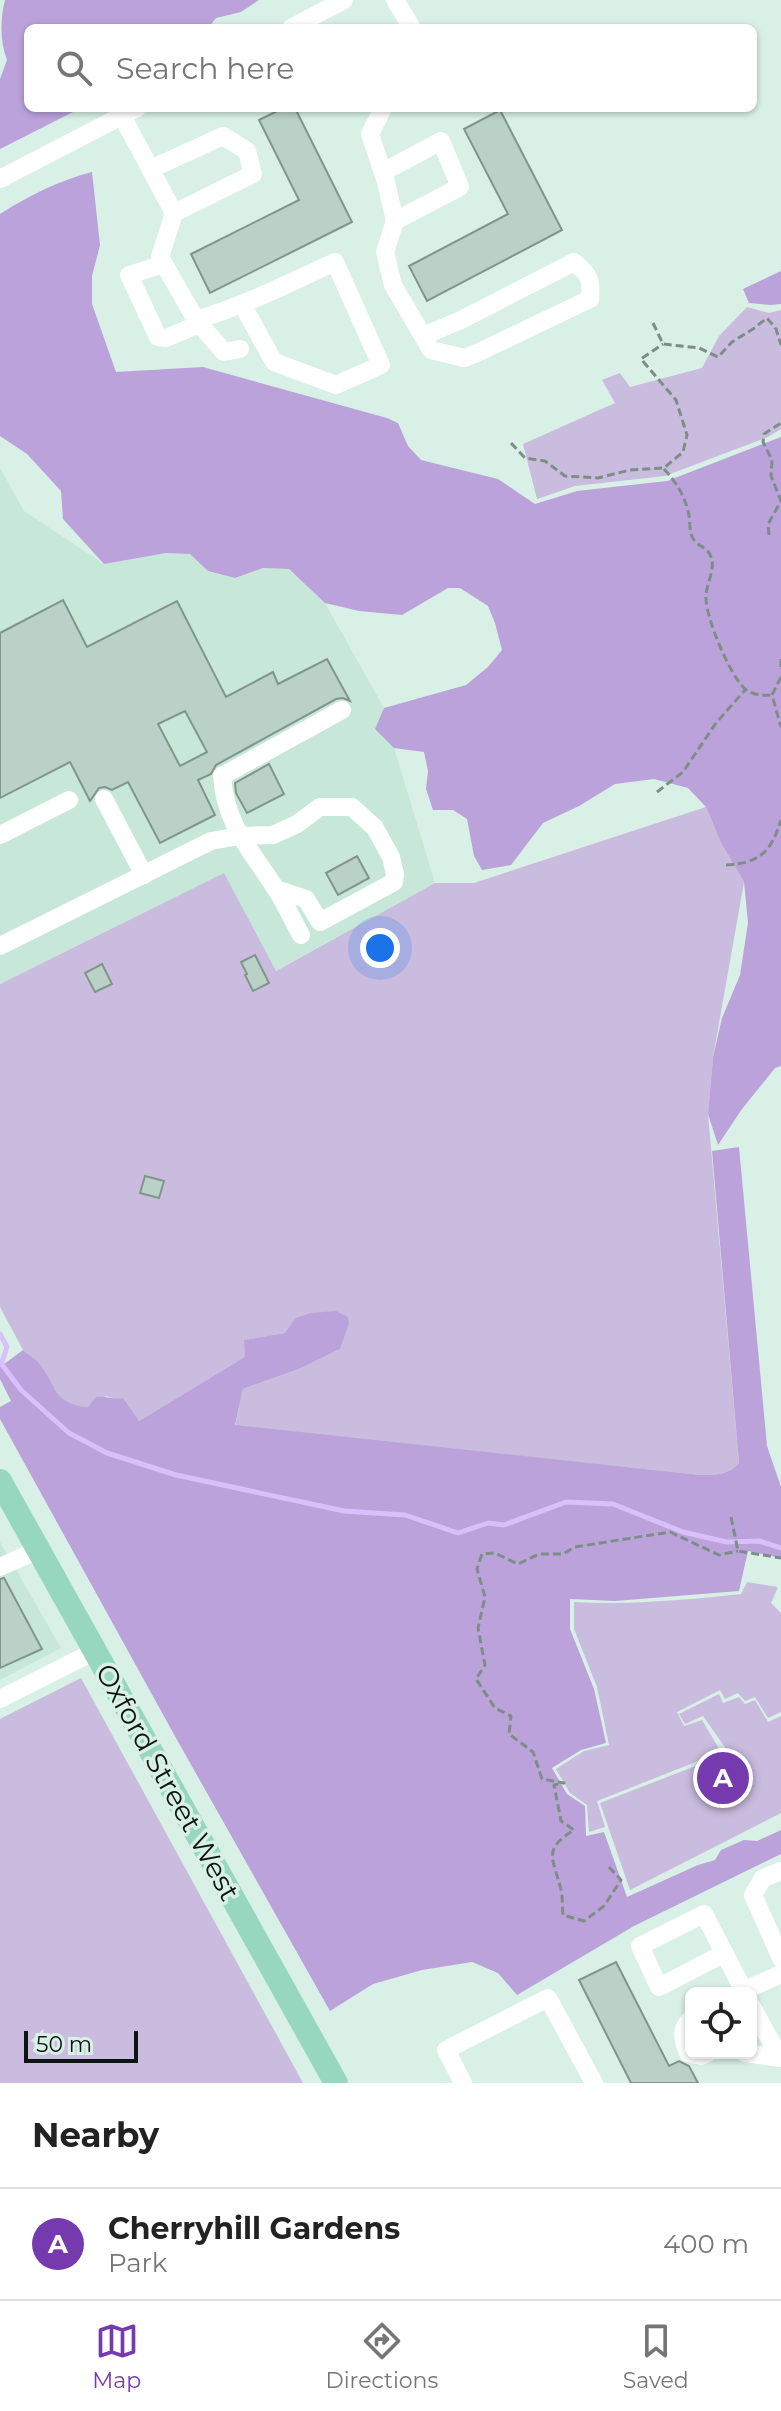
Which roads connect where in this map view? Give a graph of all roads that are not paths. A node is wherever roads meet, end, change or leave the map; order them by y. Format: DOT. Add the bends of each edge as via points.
graph roads {
  1 [pos="344,0"];
  2 [pos="395,0"];
  3 [pos="299,24"];
  4 [pos="410,24"];
  5 [pos="129,112"];
  6 [pos="381,112"];
  7 [pos="151,169"];
  8 [pos="383,172"];
  9 [pos="0,179"];
  10 [pos="174,213"];
  11 [pos="395,221"];
  12 [pos="164,264"];
  13 [pos="242,304"];
  14 [pos="198,322"];
  15 [pos="423,336"];
  16 [pos="240,349"];
  17 [pos="342,710"];
  18 [pos="104,799"];
  19 [pos="69,800"];
  20 [pos="0,835"];
  21 [pos="239,836"];
  22 [pos="144,875"];
  23 [pos="276,889"];
  24 [pos="301,935"];
  25 [pos="0,946"];
  26 [pos="0,1481"];
  27 [pos="38,1550"];
  28 [pos="0,1567"];
  29 [pos="95,1651"];
  30 [pos="0,1699"];
  31 [pos="781,1871"];
  32 [pos="725,1953"];
  33 [pos="781,1958"];
  34 [pos="781,1974"];
  35 [pos="740,1987"];
  36 [pos="757,1988"];
  37 [pos="757,2010"];
  38 [pos="685,2024"];
  39 [pos="776,2033"];
  40 [pos="685,2045"];
  41 [pos="757,2055"];
  42 [pos="781,2058"];
  43 [pos="336,2083"];
  44 [pos="463,2083"];
  45 [pos="594,2083"];
  1 -- 3 [label="street"];
  2 -- 4 [label="street"];
  5 -- 7 [label="street"];
  5 -- 9 [label="street"];
  6 -- 8 [label="street" via="370,134"];
  7 -- 10 [label="street"];
  7 -- 10 [label="street" via="223,136 247,151 253,174"];
  8 -- 11 [label="street"];
  8 -- 11 [label="street" via="441,141 460,187"];
  10 -- 12 [label="street" via="160,257"];
  11 -- 15 [label="street" via="385,252 393,285"];
  12 -- 14 [label="street"];
  12 -- 14 [label="street" via="129,275 158,337"];
  13 -- 13 [label="street" via="335,262 381,365 336,385 274,362"];
  13 -- 14 [label="street"];
  14 -- 16 [label="street" via="224,352"];
  15 -- 15 [label="street" via="574,262 588,273 590,299 464,358 431,350"];
  17 -- 21 [label="street" via="222,776 226,808"];
  18 -- 22 [label="street"];
  19 -- 20 [label="street"];
  21 -- 22 [label="street" via="211,841"];
  21 -- 23 [label="street"];
  21 -- 23 [label="street" via="273,835 320,807 352,807 375,828 395,874 394,882 320,922 306,899"];
  22 -- 25 [label="street"];
  23 -- 24 [label="street"];
  26 -- 27 [label="main road, Oxford Street West"];
  27 -- 28 [label="street"];
  27 -- 29 [label="main road, Oxford Street West"];
  29 -- 30 [label="street"];
  29 -- 43 [label="main road, Oxford Street West"];
  31 -- 33 [label="street" via="763,1878 753,1895"];
  32 -- 32 [label="street" via="704,1914 640,1946 659,1987"];
  32 -- 35 [label="street"];
  34 -- 36 [label="street"];
  37 -- 39 [label="street"];
  38 -- 40 [label="street"];
  39 -- 42 [label="street"];
  41 -- 42 [label="street"];
  44 -- 45 [label="street" via="446,2050 548,1998"];
}
